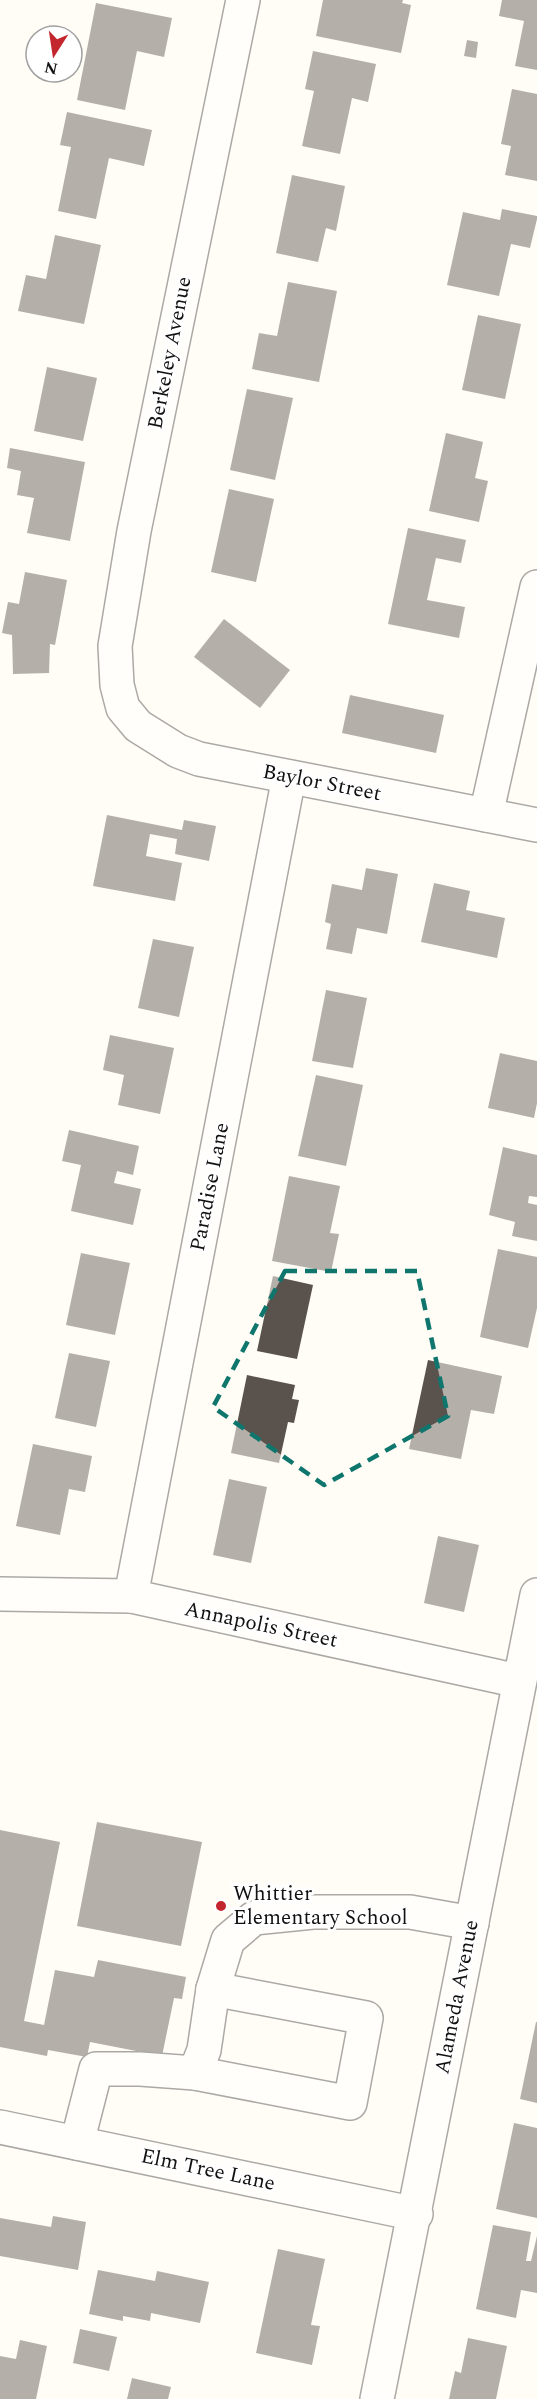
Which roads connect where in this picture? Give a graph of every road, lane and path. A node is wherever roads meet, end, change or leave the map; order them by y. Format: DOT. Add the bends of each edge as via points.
graph roads {
  1 [pos="243,0"];
  2 [pos="537,587"];
  3 [pos="123,708"];
  4 [pos="289,777"];
  5 [pos="486,815"];
  6 [pos="537,825"];
  7 [pos="0,1594"];
  8 [pos="537,1595"];
  9 [pos="130,1596"];
  10 [pos="518,1682"];
  11 [pos="472,1923"];
  12 [pos="213,1989"];
  13 [pos="195,2073"];
  14 [pos="0,2127"];
  15 [pos="77,2143"];
  16 [pos="416,2214"];
  17 [pos="377,2399"];
  1 -- 3 [label="street, Berkeley Avenue" via="134,531 115,646 117,685"];
  2 -- 5 [label="street"];
  3 -- 4 [label="street, Baylor Street" via="138,726 178,751"];
  4 -- 5 [label="street, Baylor Street"];
  4 -- 9 [label="street, Paradise Lane"];
  5 -- 6 [label="street, Baylor Street"];
  7 -- 9 [label="street, Annapolis Street"];
  8 -- 10 [label="street, Alameda Avenue"];
  9 -- 10 [label="street, Annapolis Street"];
  10 -- 11 [label="street, Alameda Avenue"];
  11 -- 12 [label="street" via="410,1912 313,1912 254,1918 228,1940"];
  11 -- 16 [label="street, Alameda Avenue"];
  12 -- 13 [label="street" via="204,2050"];
  12 -- 13 [label="street" via="366,2018 350,2103"];
  13 -- 15 [label="street" via="96,2069"];
  14 -- 15 [label="street, Elm Tree Lane"];
  15 -- 16 [label="street, Elm Tree Lane"];
  16 -- 17 [label="street, Alameda Avenue"];
}
